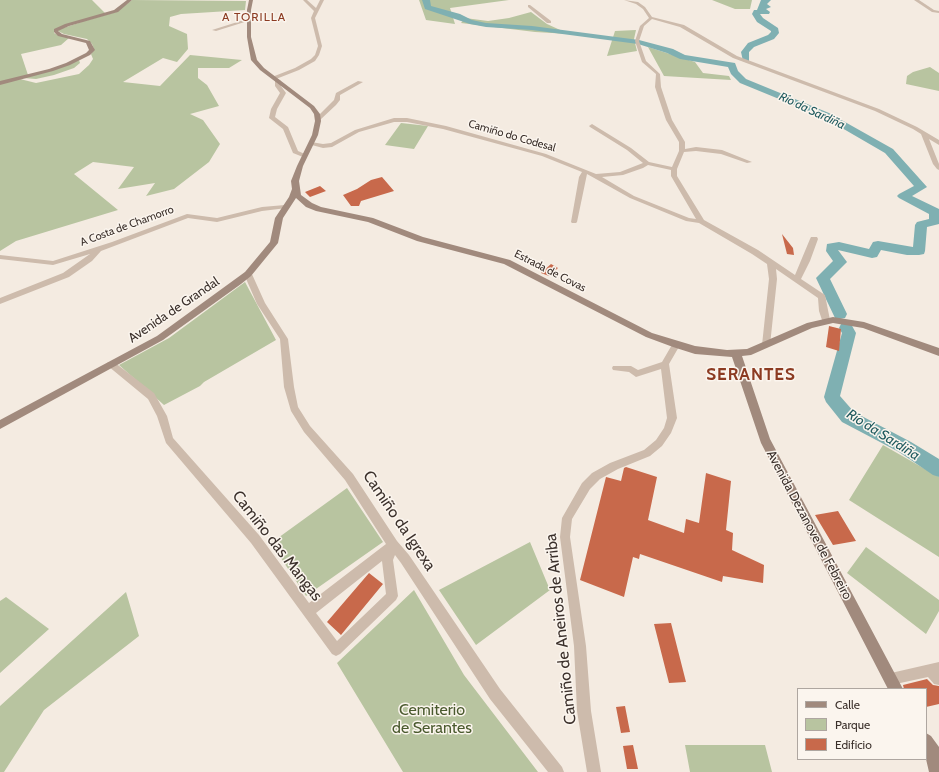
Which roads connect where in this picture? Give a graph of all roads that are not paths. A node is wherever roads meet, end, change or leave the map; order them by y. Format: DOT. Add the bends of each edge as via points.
graph roads {
  1 [pos="130,0"];
  2 [pos="251,0"];
  3 [pos="305,0"];
  4 [pos="322,0"];
  5 [pos="626,0"];
  6 [pos="916,0"];
  7 [pos="529,6"];
  8 [pos="317,10"];
  9 [pos="939,12"];
  10 [pos="652,18"];
  11 [pos="249,20"];
  12 [pos="549,22"];
  13 [pos="214,30"];
  14 [pos="276,80"];
  15 [pos="360,82"];
  16 [pos="0,83"];
  17 [pos="318,119"];
  18 [pos="592,126"];
  19 [pos="924,134"];
  20 [pos="939,143"];
  21 [pos="311,144"];
  22 [pos="682,151"];
  23 [pos="305,156"];
  24 [pos="749,162"];
  25 [pos="647,163"];
  26 [pos="939,168"];
  27 [pos="674,169"];
  28 [pos="585,171"];
  29 [pos="594,176"];
  30 [pos="296,189"];
  31 [pos="298,204"];
  32 [pos="701,221"];
  33 [pos="574,222"];
  34 [pos="814,239"];
  35 [pos="98,250"];
  36 [pos="0,257"];
  37 [pos="771,264"];
  38 [pos="248,274"];
  39 [pos="797,280"];
  40 [pos="0,301"];
  41 [pos="826,320"];
  42 [pos="676,345"];
  43 [pos="766,345"];
  44 [pos="939,352"];
  45 [pos="736,354"];
  46 [pos="111,364"];
  47 [pos="665,364"];
  48 [pos="616,368"];
  49 [pos="0,425"];
  50 [pos="393,545"];
  51 [pos="308,612"];
  52 [pos="936,673"];
  53 [pos="894,684"];
  54 [pos="932,750"];
  55 [pos="557,772"];
  56 [pos="594,772"];
  57 [pos="937,772"];
  1 -- 16 [label="main road" via="116,11 56,30 60,35 88,42 92,50 88,54 51,70"];
  2 -- 11 [label="main road"];
  3 -- 8 [label="street"];
  4 -- 8 [label="street"];
  5 -- 10 [label="street" via="637,3"];
  6 -- 9 [label="street"];
  7 -- 12 [label="street"];
  8 -- 14 [label="street" via="313,18 320,46 317,55 313,60"];
  10 -- 19 [label="street" via="682,26 735,57 870,107"];
  10 -- 22 [label="street" via="642,26 637,41 644,62 658,74 658,87 664,107 682,142"];
  11 -- 13 [label="street"];
  11 -- 14 [label="main road" via="249,38 254,60"];
  14 -- 17 [label="main road" via="312,107"];
  14 -- 23 [label="street" via="283,93 272,118 286,128 296,152"];
  15 -- 17 [label="street" via="338,94 334,104"];
  17 -- 21 [label="main road" via="316,135"];
  18 -- 25 [label="street"];
  19 -- 20 [label="street"];
  19 -- 26 [label="street"];
  21 -- 23 [label="main road"];
  21 -- 28 [label="street, Camiño do Codesal" via="328,146 357,132 394,120 407,120 444,127 544,155"];
  22 -- 24 [label="street" via="722,152"];
  22 -- 27 [label="street"];
  23 -- 30 [label="main road" via="296,178"];
  25 -- 27 [label="street"];
  25 -- 29 [label="street" via="621,174"];
  27 -- 32 [label="street" via="674,176"];
  28 -- 29 [label="street, Camiño do Codesal"];
  28 -- 33 [label="street"];
  29 -- 32 [label="street, Camiño do Codesal" via="632,197 688,220"];
  30 -- 31 [label="main road"];
  30 -- 31 [label="main road, Avenida de Grandal" via="293,197"];
  31 -- 35 [label="street, A Costa de Chamorro" via="262,209 217,220 187,216"];
  31 -- 38 [label="main road, Avenida de Grandal" via="279,218 274,243"];
  31 -- 42 [label="main road, Estrada de Covas" via="370,220 420,239 508,262 635,329"];
  32 -- 37 [label="street" via="759,254"];
  34 -- 39 [label="street"];
  35 -- 36 [label="street, A Costa de Chamorro" via="53,263"];
  35 -- 40 [label="street" via="66,275"];
  37 -- 39 [label="street"];
  37 -- 43 [label="street" via="773,278"];
  38 -- 46 [label="main road, Avenida de Grandal" via="160,338"];
  38 -- 50 [label="street, Camiño da Igrexa" via="261,304 284,340 294,408 307,429 349,477"];
  39 -- 41 [label="street" via="822,298"];
  41 -- 43 [label="main road, Estrada de Covas"];
  41 -- 44 [label="main road, Estrada de Covas" via="864,325"];
  42 -- 45 [label="main road, Estrada de Covas" via="713,353"];
  42 -- 47 [label="street"];
  43 -- 45 [label="main road, Estrada de Covas"];
  45 -- 53 [label="main road, Avenida Dezanove de Febreiro" via="765,440"];
  46 -- 49 [label="main road, Avenida de Grandal"];
  46 -- 51 [label="street, Camiño das Mangas" via="151,396 162,416 169,440 255,539"];
  47 -- 48 [label="street" via="636,374 631,369"];
  47 -- 56 [label="street, Camiño de Aneiros de Arriba" via="672,418 668,430 659,443 647,453 596,476 586,486 567,518 565,537 580,646 584,711"];
  50 -- 51 [label="street"];
  50 -- 51 [label="street, Camiño das Mangas" via="387,560 392,596 336,650"];
  50 -- 55 [label="street, Camiño da Igrexa" via="495,694"];
  52 -- 53 [label="street"];
  54 -- 57 [label="main road"];
}
